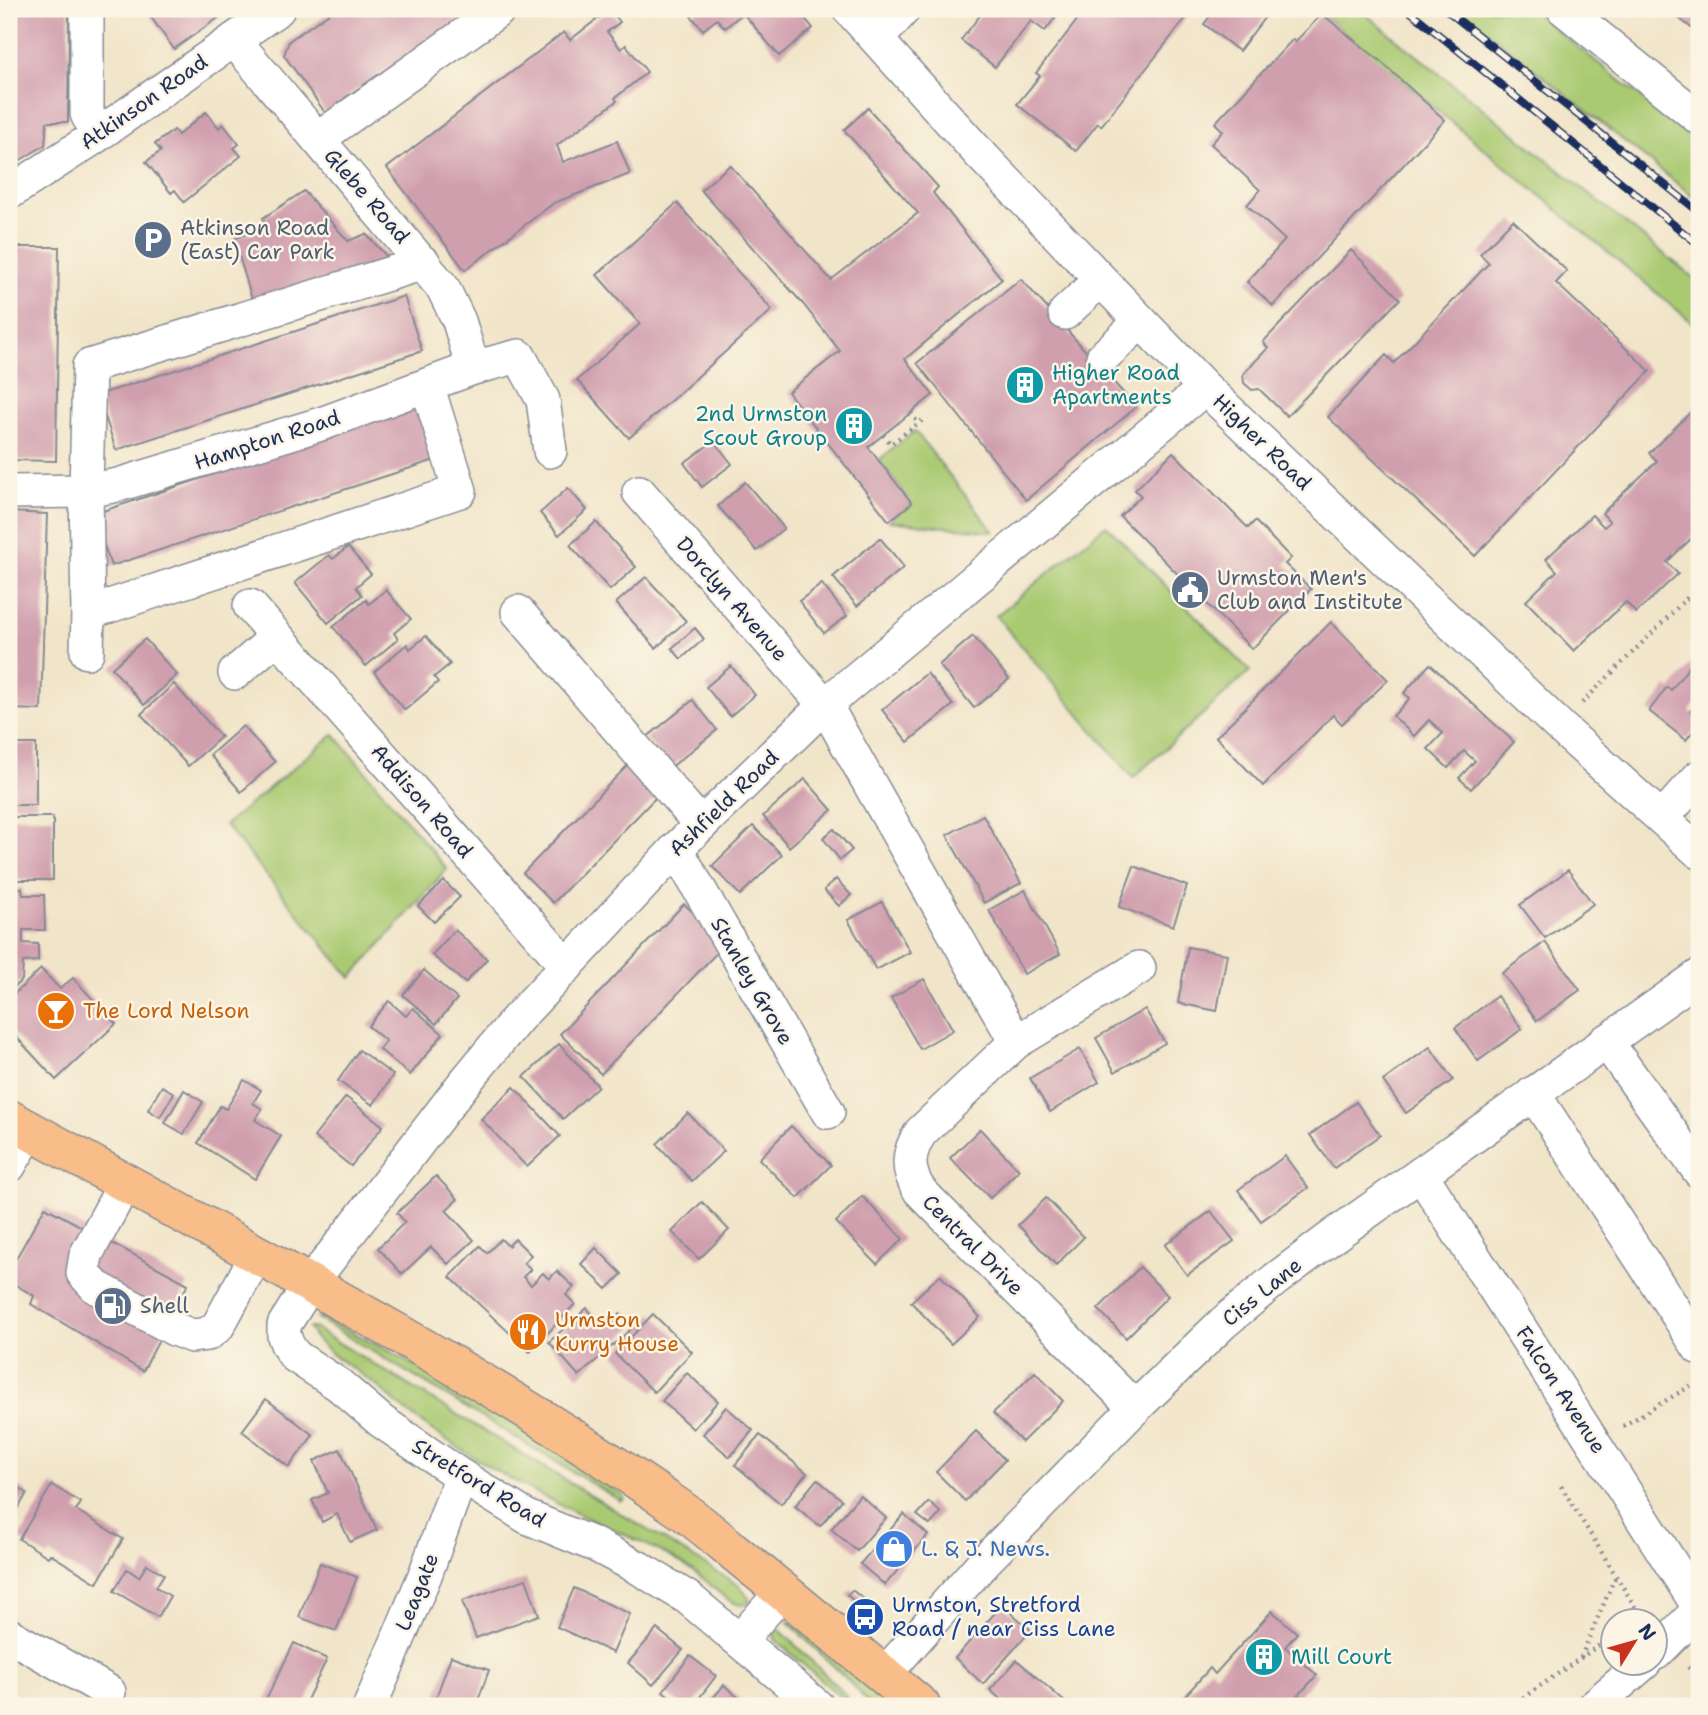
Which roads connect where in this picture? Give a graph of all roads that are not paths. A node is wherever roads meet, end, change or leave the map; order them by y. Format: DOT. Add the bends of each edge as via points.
graph roads {
  1 [pos="87,9"];
  2 [pos="278,9"];
  3 [pos="500,9"];
  4 [pos="849,9"];
  5 [pos="904,9"];
  6 [pos="1564,9"];
  7 [pos="234,40"];
  8 [pos="877,40"];
  9 [pos="1699,118"];
  10 [pos="98,135"];
  11 [pos="318,139"];
  12 [pos="9,193"];
  13 [pos="424,262"];
  14 [pos="1100,280"];
  15 [pos="1065,313"];
  16 [pos="1140,322"];
  17 [pos="1103,357"];
  18 [pos="474,368"];
  19 [pos="428,385"];
  20 [pos="1205,388"];
  21 [pos="550,451"];
  22 [pos="86,491"];
  23 [pos="9,492"];
  24 [pos="639,492"];
  25 [pos="250,606"];
  26 [pos="518,612"];
  27 [pos="88,613"];
  28 [pos="277,637"];
  29 [pos="87,652"];
  30 [pos="235,673"];
  31 [pos="825,705"];
  32 [pos="1699,777"];
  33 [pos="1662,818"];
  34 [pos="701,825"];
  35 [pos="676,849"];
  36 [pos="1699,852"];
  37 [pos="567,966"];
  38 [pos="1139,968"];
  39 [pos="1699,978"];
  40 [pos="1606,1041"];
  41 [pos="1016,1042"];
  42 [pos="1533,1093"];
  43 [pos="828,1112"];
  44 [pos="19,1125"];
  45 [pos="9,1166"];
  46 [pos="1699,1171"];
  47 [pos="1421,1174"];
  48 [pos="125,1183"];
  49 [pos="256,1256"];
  50 [pos="310,1284"];
  51 [pos="1699,1348"];
  52 [pos="1135,1408"];
  53 [pos="461,1476"];
  54 [pos="783,1591"];
  55 [pos="1699,1609"];
  56 [pos="9,1635"];
  57 [pos="1670,1639"];
  58 [pos="740,1640"];
  59 [pos="884,1675"];
  60 [pos="1629,1676"];
  61 [pos="108,1692"];
  62 [pos="370,1706"];
  63 [pos="817,1706"];
  64 [pos="921,1706"];
  65 [pos="1594,1706"];
  1 -- 10 [label="street" via="88,114"];
  2 -- 7 [label="street, Atkinson Road"];
  3 -- 11 [label="street"];
  4 -- 8 [label="street, Higher Road"];
  5 -- 8 [label="street"];
  6 -- 9 [label="street"];
  7 -- 10 [label="street, Atkinson Road"];
  7 -- 11 [label="street, Glebe Road"];
  8 -- 14 [label="street, Higher Road"];
  10 -- 12 [label="street, Atkinson Road"];
  11 -- 13 [label="street, Glebe Road"];
  13 -- 18 [label="street, Glebe Road" via="452,305"];
  13 -- 22 [label="street" via="89,366"];
  14 -- 15 [label="street"];
  14 -- 16 [label="street, Higher Road"];
  16 -- 17 [label="street"];
  16 -- 20 [label="street, Higher Road"];
  18 -- 19 [label="street, Hampton Road"];
  18 -- 21 [label="street, Hampton Road" via="519,356 543,400"];
  19 -- 22 [label="street, Hampton Road" via="324,423"];
  19 -- 27 [label="street" via="460,491"];
  20 -- 31 [label="street, Ashfield Road"];
  20 -- 33 [label="street, Higher Road" via="1558,725"];
  22 -- 23 [label="street, Hampton Road"];
  22 -- 27 [label="street"];
  24 -- 31 [label="street, Dorclyn Avenue"];
  25 -- 28 [label="street, Addison Road"];
  26 -- 34 [label="street"];
  27 -- 29 [label="street"];
  28 -- 30 [label="street"];
  28 -- 37 [label="street, Addison Road"];
  31 -- 34 [label="street, Ashfield Road"];
  31 -- 41 [label="street"];
  32 -- 33 [label="street"];
  33 -- 36 [label="street, Higher Road"];
  34 -- 35 [label="street, Ashfield Road"];
  35 -- 37 [label="street, Ashfield Road"];
  35 -- 43 [label="street, Stanley Grove"];
  37 -- 50 [label="street, Ashfield Road" via="461,1087"];
  38 -- 41 [label="street, Central Drive"];
  39 -- 40 [label="street, Ciss Lane"];
  40 -- 42 [label="street, Ciss Lane"];
  40 -- 46 [label="street"];
  41 -- 52 [label="street, Central Drive" via="921,1132 912,1146 911,1178"];
  42 -- 47 [label="street, Ciss Lane"];
  42 -- 51 [label="street"];
  44 -- 45 [label="street"];
  44 -- 48 [label="main road"];
  47 -- 52 [label="street, Ciss Lane" via="1276,1279"];
  47 -- 55 [label="street, Falcon Avenue"];
  48 -- 49 [label="main road"];
  48 -- 49 [label="street" via="86,1255 83,1273 96,1287 174,1329 192,1336 208,1334 218,1326"];
  49 -- 50 [label="main road"];
  50 -- 53 [label="street, Stretford Road" via="285,1325 284,1336 295,1356"];
  50 -- 54 [label="main road" via="587,1447 683,1511"];
  52 -- 59 [label="street, Ciss Lane" via="983,1563"];
  53 -- 58 [label="street, Stretford Road" via="527,1517 639,1567 688,1598"];
  53 -- 62 [label="street, Leagate"];
  54 -- 58 [label="street"];
  54 -- 59 [label="main road"];
  55 -- 57 [label="street"];
  56 -- 61 [label="street"];
  58 -- 63 [label="street, Stretford Road"];
  59 -- 64 [label="main road"];
  60 -- 65 [label="street"];
}
